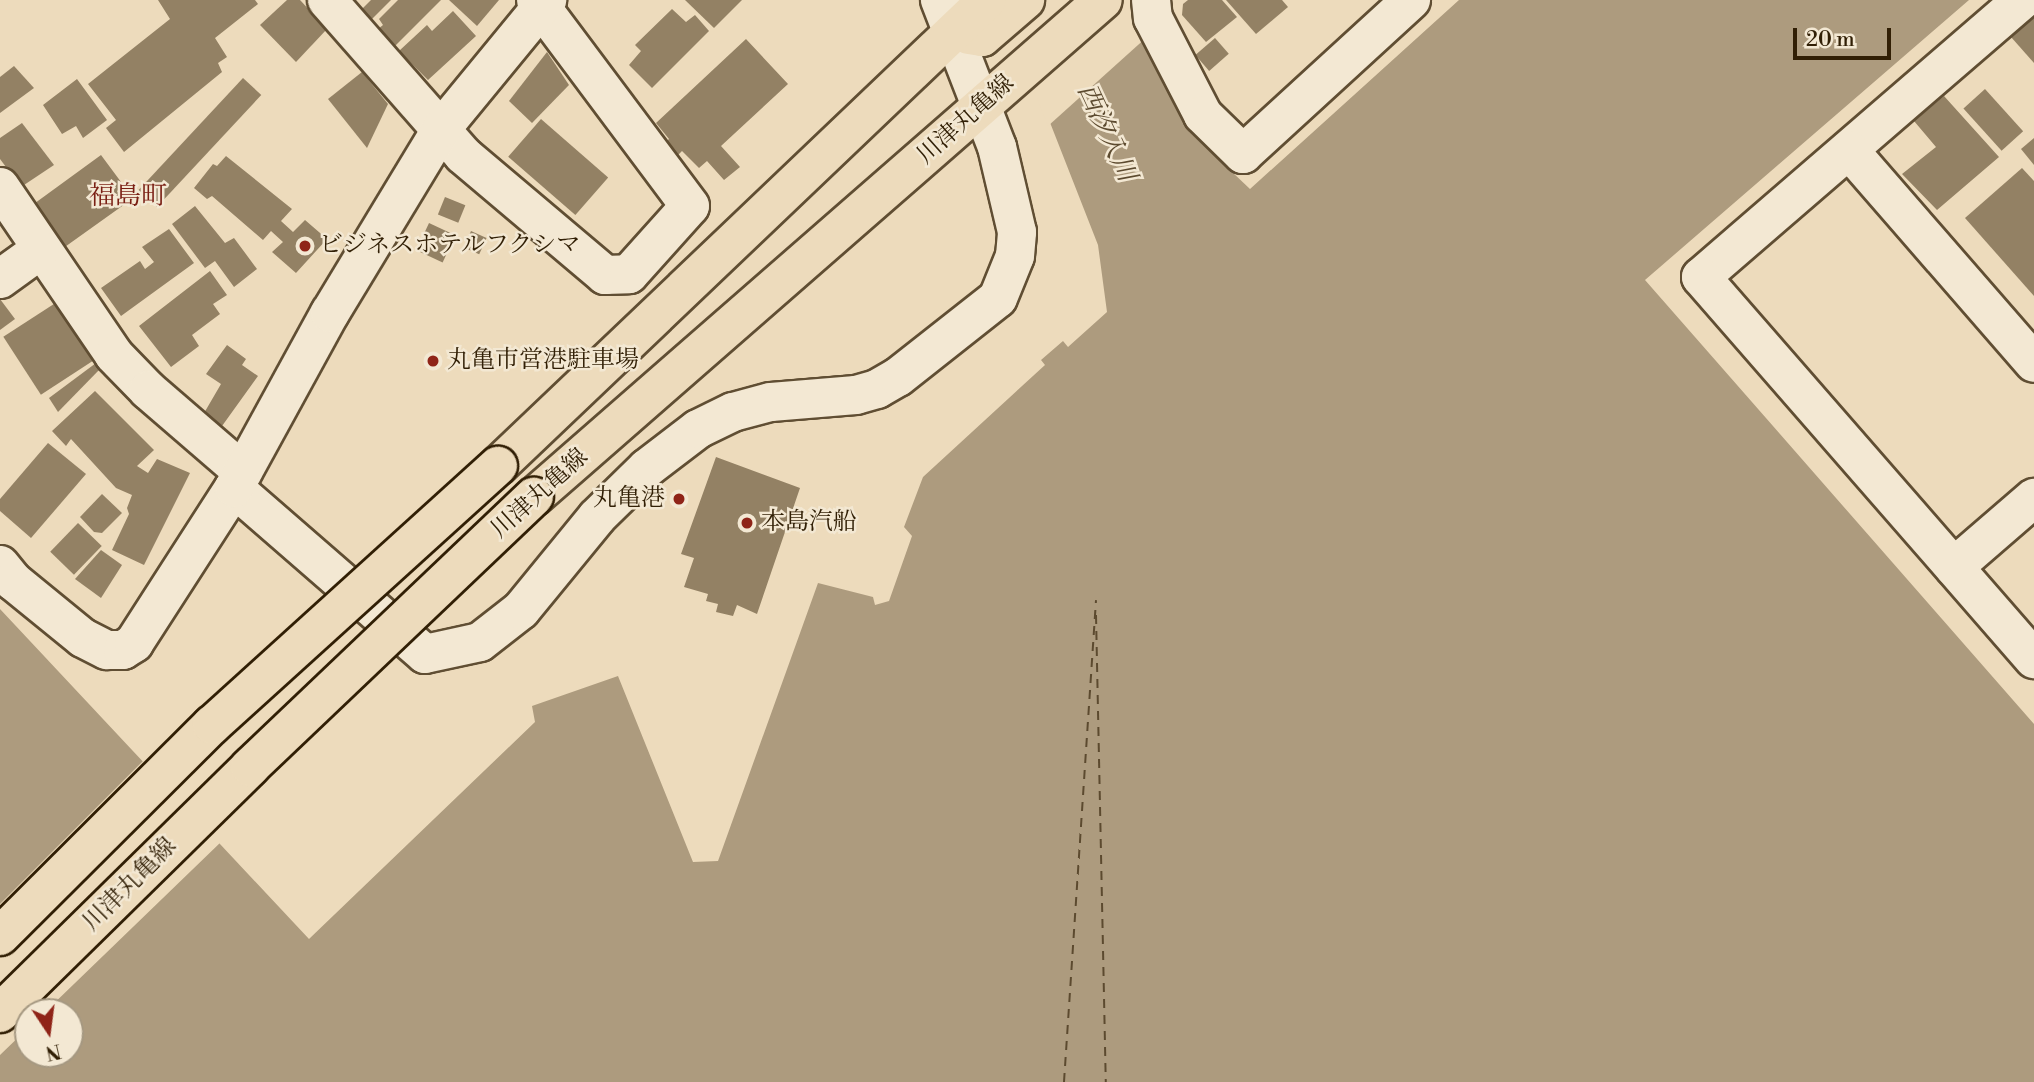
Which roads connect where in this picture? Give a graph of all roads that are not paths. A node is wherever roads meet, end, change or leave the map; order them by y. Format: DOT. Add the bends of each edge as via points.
graph roads {
  1 [pos="327,0"];
  2 [pos="1025,0"];
  3 [pos="1103,0"];
  4 [pos="1151,0"];
  5 [pos="1411,0"];
  6 [pos="2022,0"];
  7 [pos="542,2"];
  8 [pos="966,17"];
  9 [pos="981,108"];
  10 [pos="442,128"];
  11 [pos="1849,150"];
  12 [pos="0,187"];
  13 [pos="40,250"];
  14 [pos="0,279"];
  15 [pos="2034,363"];
  16 [pos="238,480"];
  17 [pos="2034,498"];
  18 [pos="0,565"];
  19 [pos="1954,567"];
  20 [pos="2034,659"];
  21 [pos="0,936"];
  22 [pos="0,1013"];
  1 -- 10 [label="street"];
  2 -- 8 [label="main road, 川津丸亀線"];
  3 -- 9 [label="main road, 川津丸亀線"];
  4 -- 5 [label="street" via="1153,18 1203,115 1243,154"];
  6 -- 11 [label="street"];
  7 -- 10 [label="street"];
  7 -- 10 [label="street" via="690,206 629,274 605,275 463,155"];
  8 -- 9 [label="street"];
  8 -- 21 [label="main road, 川津丸亀線, bridge" via="498,466 212,725"];
  9 -- 16 [label="street" via="997,146 1017,232 1015,256 998,298 877,389 771,402 733,412 698,429 647,468 597,517 521,610 480,642 425,654"];
  9 -- 22 [label="main road, 川津丸亀線, bridge" via="534,497"];
  10 -- 16 [label="street" via="330,313"];
  11 -- 15 [label="street"];
  11 -- 19 [label="street" via="1701,277"];
  12 -- 13 [label="street"];
  13 -- 14 [label="street"];
  13 -- 16 [label="street" via="114,355"];
  16 -- 18 [label="street" via="134,643 123,650 107,650 83,638"];
  17 -- 19 [label="street"];
  19 -- 20 [label="street"];
}
